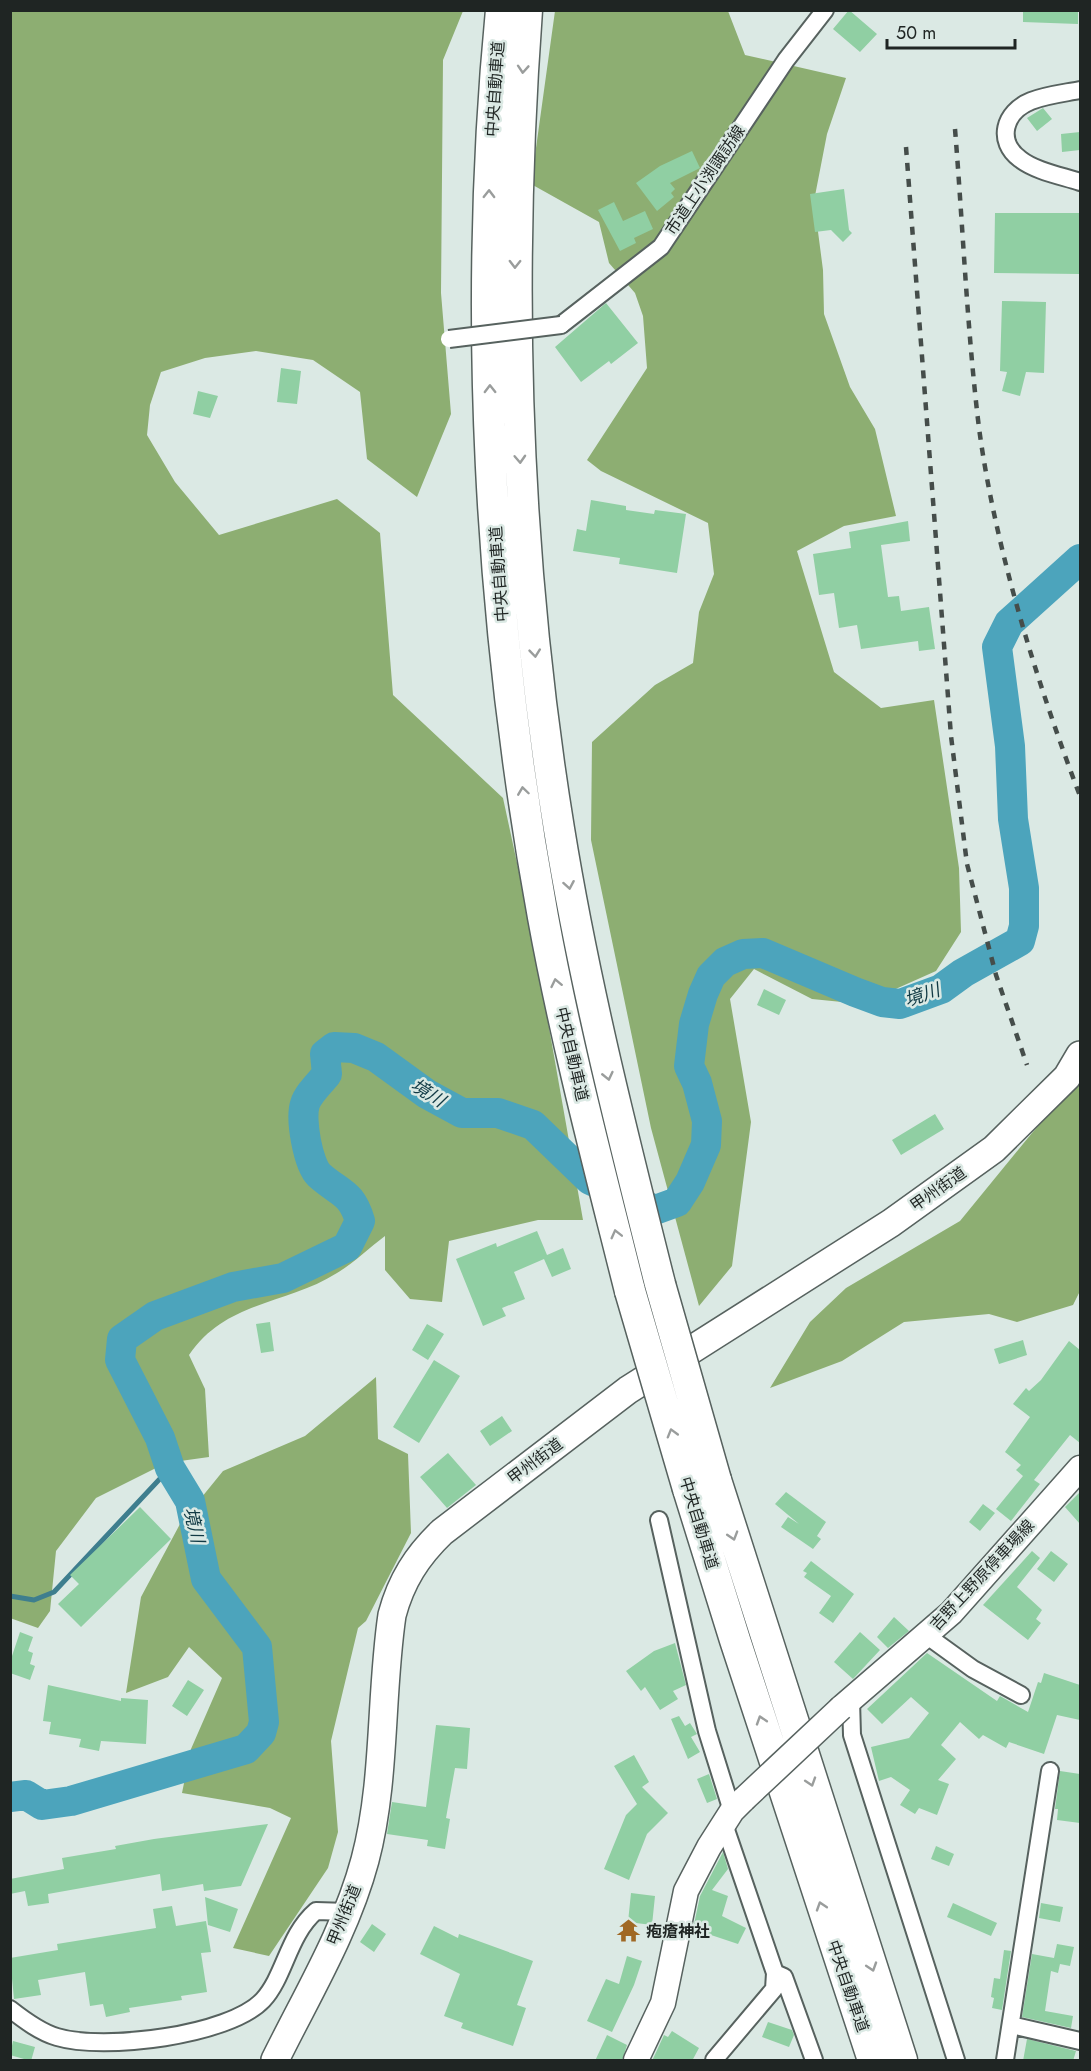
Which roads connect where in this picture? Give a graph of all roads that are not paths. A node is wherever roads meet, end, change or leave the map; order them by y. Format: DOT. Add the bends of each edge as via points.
graph roads {
  1 [pos="501,10"];
  2 [pos="527,10"];
  3 [pos="825,10"];
  4 [pos="1080,90"];
  5 [pos="1080,182"];
  6 [pos="449,339"];
  7 [pos="1080,1055"];
  8 [pos="1080,1468"];
  9 [pos="659,1520"];
  10 [pos="927,1635"];
  11 [pos="1021,1695"];
  12 [pos="846,1704"];
  13 [pos="1050,1771"];
  14 [pos="733,1812"];
  15 [pos="348,1912"];
  16 [pos="775,1973"];
  17 [pos="10,2009"];
  18 [pos="1011,2025"];
  19 [pos="1080,2042"];
  20 [pos="275,2061"];
  21 [pos="636,2061"];
  22 [pos="714,2061"];
  23 [pos="814,2061"];
  24 [pos="873,2061"];
  25 [pos="902,2061"];
  26 [pos="956,2061"];
  27 [pos="1005,2061"];
  24 -- 1 [label="highway, 中央自動車道, one-way, bridge" via="735,1640 630,1291 585,1112 543,919 502,621 491,440 489,200"];
  2 -- 25 [label="highway, 中央自動車道, one-way, bridge" via="517,163 518,428 529,599 558,828 588,985 660,1284 763,1632"];
  3 -- 6 [label="street, 市道上小渕諏訪線, bridge" via="786,60 661,247 561,325"];
  4 -- 5 [label="street" via="1025,104 1008,123 1004,138 1021,160"];
  7 -- 15 [label="highway, 甲州街道" via="1067,1077 994,1149 891,1223 628,1390 424,1550 398,1592 392,1615 376,1807 365,1860"];
  8 -- 10 [label="main road, 吉野上野原停車場線"];
  9 -- 14 [label="street" via="707,1731"];
  10 -- 11 [label="street" via="973,1669"];
  10 -- 12 [label="main road, 吉野上野原停車場線"];
  12 -- 14 [label="main road, 吉野上野原停車場線, bridge"];
  12 -- 26 [label="street" via="852,1735"];
  13 -- 18 [label="street"];
  14 -- 16 [label="street"];
  14 -- 21 [label="main road" via="686,1891 663,2003"];
  15 -- 17 [label="street" via="316,1911 304,1921 265,1999 243,2014 192,2033 127,2042 59,2038"];
  15 -- 20 [label="highway, 甲州街道"];
  16 -- 22 [label="street" via="774,1989"];
  16 -- 23 [label="street" via="784,1977"];
  18 -- 19 [label="street"];
  18 -- 27 [label="street"];
}
